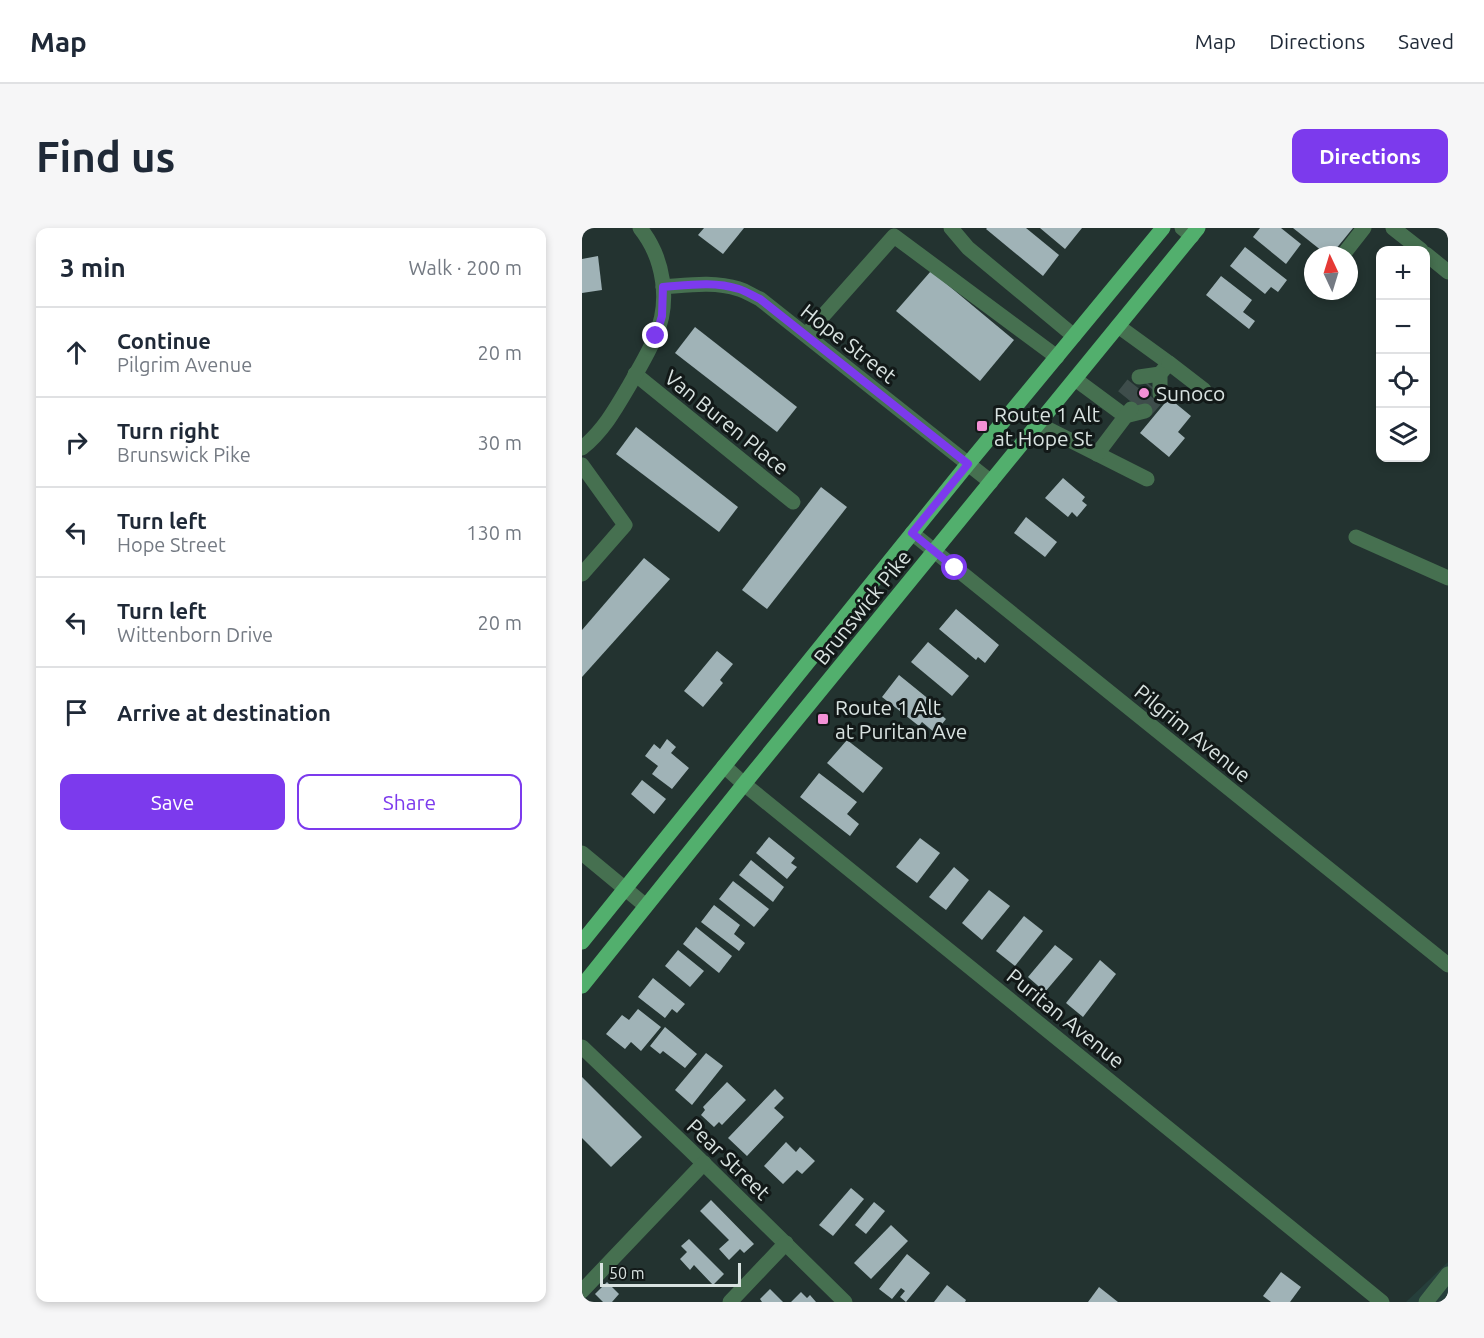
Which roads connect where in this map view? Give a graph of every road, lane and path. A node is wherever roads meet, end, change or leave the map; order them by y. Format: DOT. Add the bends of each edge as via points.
graph roads {
  1 [pos="951,228"];
  2 [pos="1163,228"];
  3 [pos="1364,228"];
  4 [pos="1393,228"];
  5 [pos="646,230"];
  6 [pos="1191,231"];
  7 [pos="1350,246"];
  8 [pos="1416,246"];
  9 [pos="1430,258"];
  10 [pos="1448,272"];
  11 [pos="663,287"];
  12 [pos="1118,326"];
  13 [pos="806,335"];
  14 [pos="1074,336"];
  15 [pos="1057,357"];
  16 [pos="635,374"];
  17 [pos="1075,379"];
  18 [pos="1204,390"];
  19 [pos="1038,424"];
  20 [pos="582,448"];
  21 [pos="1097,454"];
  22 [pos="968,464"];
  23 [pos="582,465"];
  24 [pos="1147,479"];
  25 [pos="991,482"];
  26 [pos="793,502"];
  27 [pos="912,533"];
  28 [pos="1356,537"];
  29 [pos="934,552"];
  30 [pos="582,574"];
  31 [pos="1448,578"];
  32 [pos="724,766"];
  33 [pos="744,784"];
  34 [pos="582,853"];
  35 [pos="625,888"];
  36 [pos="646,906"];
  37 [pos="582,942"];
  38 [pos="1448,965"];
  39 [pos="582,986"];
  40 [pos="582,1047"];
  41 [pos="704,1163"];
  42 [pos="786,1244"];
  43 [pos="1448,1274"];
  44 [pos="582,1291"];
  45 [pos="730,1302"];
  46 [pos="845,1302"];
  47 [pos="1382,1302"];
  48 [pos="1426,1302"];
  1 -- 14 [label="street" via="968,248"];
  2 -- 14 [label="main road, Brunswick Pike"];
  3 -- 7 [label="street"];
  4 -- 8 [label="street"];
  5 -- 11 [label="street"];
  6 -- 12 [label="main road, Brunswick Pike"];
  9 -- 10 [label="street"];
  11 -- 13 [label="street, Hope Street" via="718,284 741,289"];
  11 -- 16 [label="street" via="662,316 656,336"];
  12 -- 17 [label="main road, Brunswick Pike"];
  12 -- 18 [label="street" via="1156,379"];
  13 -- 15 [label="street" via="894,236"];
  13 -- 22 [label="street, Hope Street"];
  14 -- 15 [label="main road, Brunswick Pike"];
  15 -- 22 [label="main road, Brunswick Pike"];
  16 -- 20 [label="street" via="609,421"];
  16 -- 26 [label="street, Van Buren Place"];
  17 -- 19 [label="main road, Brunswick Pike"];
  17 -- 21 [label="street" via="1132,407"];
  19 -- 21 [label="street"];
  19 -- 25 [label="main road, Brunswick Pike"];
  21 -- 24 [label="street"];
  22 -- 25 [label="street, Hope Street"];
  22 -- 27 [label="main road, Brunswick Pike"];
  23 -- 30 [label="street" via="625,525"];
  25 -- 29 [label="main road, Brunswick Pike"];
  27 -- 29 [label="street, Pilgrim Avenue"];
  27 -- 32 [label="main road, Brunswick Pike"];
  28 -- 31 [label="street"];
  29 -- 33 [label="main road, Brunswick Pike"];
  29 -- 38 [label="street, Pilgrim Avenue"];
  32 -- 33 [label="street, Puritan Avenue"];
  32 -- 35 [label="main road, Brunswick Pike"];
  33 -- 36 [label="main road, Brunswick Pike"];
  33 -- 47 [label="street, Puritan Avenue"];
  34 -- 35 [label="street"];
  35 -- 36 [label="street"];
  35 -- 37 [label="main road, Brunswick Pike"];
  36 -- 39 [label="main road, Brunswick Pike"];
  40 -- 41 [label="street, Pear Street"];
  41 -- 42 [label="street, Pear Street"];
  41 -- 44 [label="street"];
  42 -- 45 [label="street"];
  42 -- 46 [label="street, Pear Street"];
  43 -- 48 [label="street"];
}
